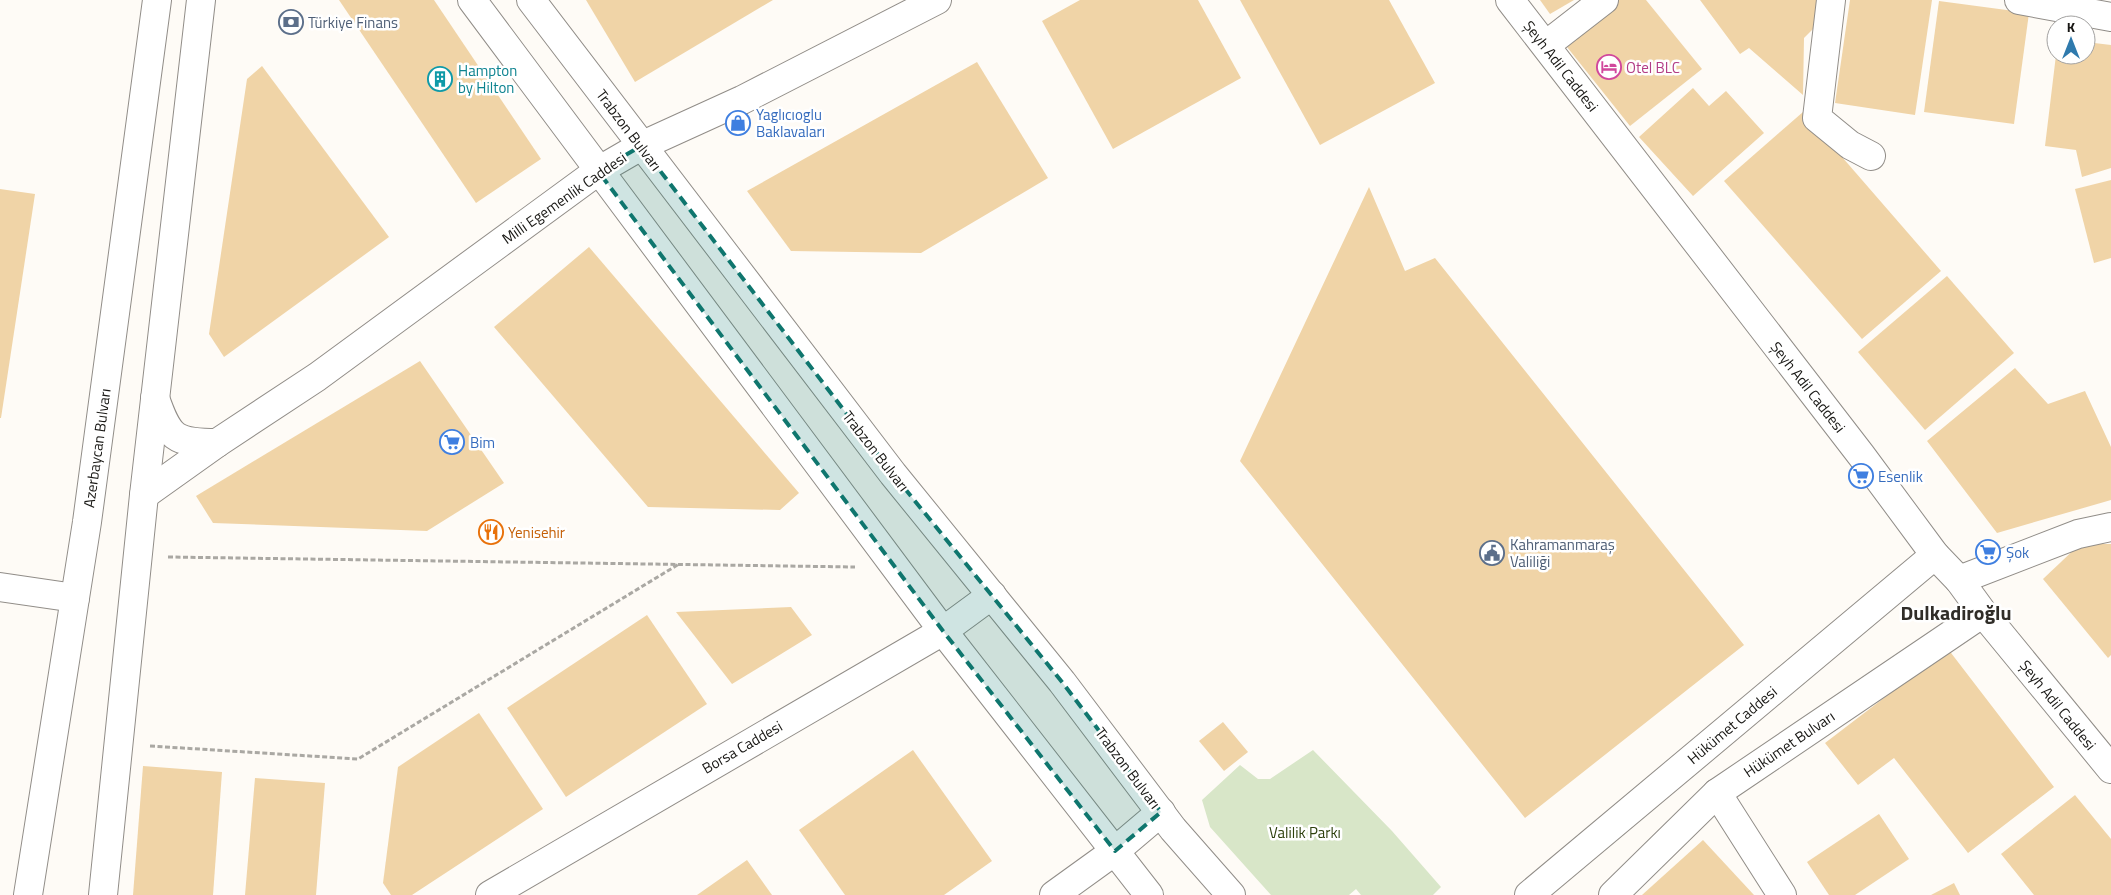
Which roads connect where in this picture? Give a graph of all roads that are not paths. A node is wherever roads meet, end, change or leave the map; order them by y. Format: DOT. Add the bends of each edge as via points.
graph roads {
  1 [pos="157,0"];
  2 [pos="201,0"];
  3 [pos="472,0"];
  4 [pos="531,0"];
  5 [pos="937,0"];
  6 [pos="1510,0"];
  7 [pos="1604,0"];
  8 [pos="1831,0"];
  9 [pos="2019,0"];
  10 [pos="2050,3"];
  11 [pos="2111,17"];
  12 [pos="1546,45"];
  13 [pos="641,146"];
  14 [pos="1871,156"];
  15 [pos="588,178"];
  16 [pos="155,398"];
  17 [pos="218,443"];
  18 [pos="144,496"];
  19 [pos="2111,526"];
  20 [pos="1935,555"];
  21 [pos="1959,580"];
  22 [pos="0,588"];
  23 [pos="992,595"];
  24 [pos="75,598"];
  25 [pos="1983,613"];
  26 [pos="943,631"];
  27 [pos="2111,769"];
  28 [pos="1717,793"];
  29 [pos="1161,812"];
  30 [pos="1115,851"];
  31 [pos="28,895"];
  32 [pos="103,895"];
  33 [pos="490,895"];
  34 [pos="1054,895"];
  35 [pos="1149,895"];
  36 [pos="1231,895"];
  37 [pos="1529,895"];
  38 [pos="1613,895"];
  39 [pos="1782,895"];
  1 -- 24 [label="main road, Azerbaycan Bulvarı"];
  2 -- 16 [label="main road"];
  3 -- 15 [label="main road"];
  4 -- 13 [label="main road, Trabzon Bulvarı"];
  5 -- 13 [label="main road, Milli Egemenlik Caddesi" via="742,100"];
  6 -- 12 [label="main road, Şeyh Adil Caddesi"];
  7 -- 12 [label="main road"];
  8 -- 14 [label="main road" via="1817,118 1850,145"];
  9 -- 10 [label="main road"];
  10 -- 11 [label="main road"];
  12 -- 20 [label="main road, Şeyh Adil Caddesi"];
  13 -- 15 [label="main road, Milli Egemenlik Caddesi"];
  13 -- 23 [label="main road, Trabzon Bulvarı" via="893,474"];
  15 -- 17 [label="main road, Milli Egemenlik Caddesi" via="317,377"];
  15 -- 26 [label="main road"];
  16 -- 17 [label="main road" via="165,425 174,436 192,443"];
  16 -- 18 [label="main road"];
  17 -- 18 [label="main road, Milli Egemenlik Caddesi"];
  18 -- 32 [label="main road"];
  19 -- 21 [label="main road" via="2078,534"];
  20 -- 21 [label="main road, Şeyh Adil Caddesi"];
  20 -- 37 [label="main road, Hükümet Caddesi"];
  21 -- 25 [label="main road, Şeyh Adil Caddesi"];
  22 -- 24 [label="main road"];
  23 -- 26 [label="main road, Borsa Caddesi"];
  23 -- 29 [label="main road, Trabzon Bulvarı"];
  24 -- 31 [label="main road, Azerbaycan Bulvarı"];
  25 -- 27 [label="main road, Şeyh Adil Caddesi"];
  25 -- 28 [label="main road, Hükümet Bulvarı"];
  26 -- 30 [label="main road"];
  26 -- 33 [label="main road, Borsa Caddesi"];
  28 -- 38 [label="main road, Hükümet Bulvarı"];
  28 -- 39 [label="main road"];
  29 -- 30 [label="main road"];
  29 -- 36 [label="main road, Trabzon Bulvarı"];
  30 -- 34 [label="main road"];
  30 -- 35 [label="main road"];
}
